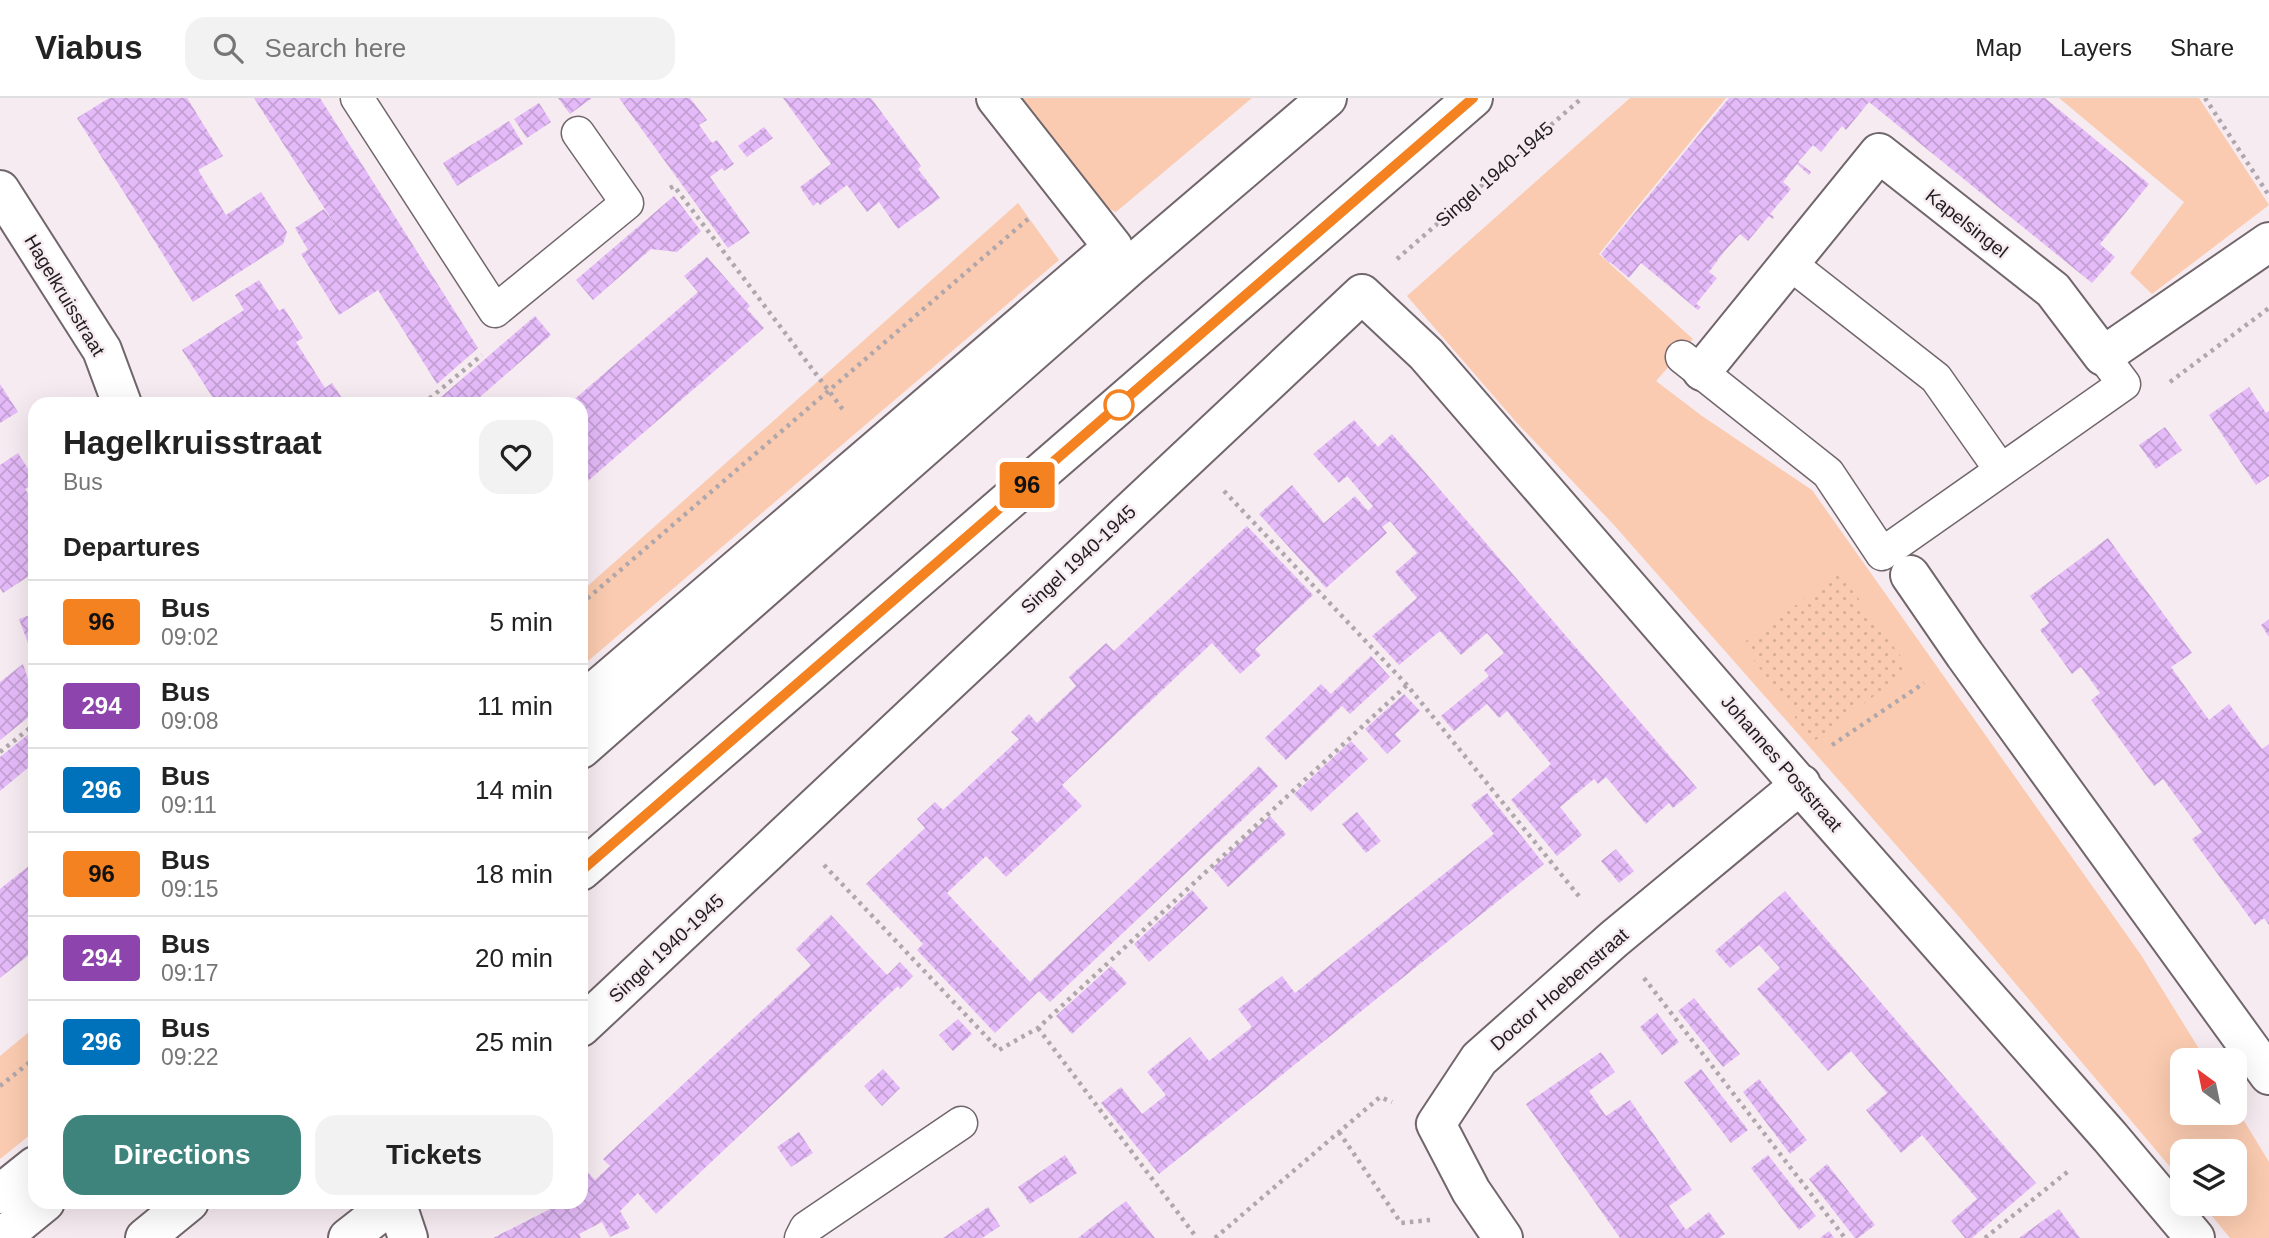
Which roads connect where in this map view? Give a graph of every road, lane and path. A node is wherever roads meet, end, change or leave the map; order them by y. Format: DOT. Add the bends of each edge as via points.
graph roads {
  1 [pos="357,98"];
  2 [pos="996,98"];
  3 [pos="1327,98"];
  4 [pos="1473,98"];
  5 [pos="1582,98"];
  6 [pos="2206,98"];
  7 [pos="578,133"];
  8 [pos="1066,187"];
  9 [pos="0,190"];
  10 [pos="2269,195"];
  11 [pos="627,203"];
  12 [pos="2269,242"];
  13 [pos="1789,263"];
  14 [pos="1362,294"];
  15 [pos="495,311"];
  16 [pos="2103,356"];
  17 [pos="1692,364"];
  18 [pos="828,389"];
  19 [pos="119,397"];
  20 [pos="432,397"];
  21 [pos="875,452"];
  22 [pos="1190,454"];
  23 [pos="2000,469"];
  24 [pos="1910,575"];
  25 [pos="588,598"];
  26 [pos="1965,655"];
  27 [pos="1407,684"];
  28 [pos="588,698"];
  29 [pos="28,730"];
  30 [pos="588,743"];
  31 [pos="0,752"];
  32 [pos="1795,779"];
  33 [pos="791,830"];
  34 [pos="588,865"];
  35 [pos="1614,939"];
  36 [pos="588,1020"];
  37 [pos="1038,1028"];
  38 [pos="28,1064"];
  39 [pos="2269,1075"];
  40 [pos="0,1086"];
  41 [pos="961,1123"];
  42 [pos="1436,1124"];
  43 [pos="1339,1132"];
  44 [pos="2110,1137"];
  45 [pos="28,1172"];
  46 [pos="1471,1191"];
  47 [pos="0,1194"];
  48 [pos="37,1209"];
  49 [pos="180,1209"];
  50 [pos="386,1209"];
  51 [pos="398,1209"];
  52 [pos="2,1238"];
  53 [pos="145,1238"];
  54 [pos="348,1238"];
  55 [pos="408,1238"];
  56 [pos="801,1238"];
  57 [pos="1197,1238"];
  58 [pos="1214,1238"];
  59 [pos="1503,1238"];
  60 [pos="1845,1238"];
  61 [pos="1985,1238"];
  62 [pos="2195,1238"];
  1 -- 15 [label="lane"];
  2 -- 8 [label="street"];
  3 -- 30 [label="street"];
  4 -- 34 [label="street"];
  5 -- 14 [label="path, Singel 1940-1945"];
  6 -- 10 [label="path"];
  7 -- 11 [label="lane"];
  8 -- 18 [label="path"];
  8 -- 21 [label="street" via="1113,247"];
  9 -- 19 [label="street, Hagelkruisstraat" via="102,349"];
  11 -- 15 [label="lane"];
  11 -- 18 [label="path" via="674,187"];
  12 -- 16 [label="street"];
  13 -- 16 [label="street, Kapelsingel" via="1879,153 2053,290"];
  13 -- 17 [label="street, Kapelsingel"];
  13 -- 23 [label="lane" via="1936,378"];
  14 -- 22 [label="street, Singel 1940-1945"];
  14 -- 32 [label="street, Johannes Poststraat" via="1426,354"];
  15 -- 20 [label="path" via="484,354"];
  16 -- 23 [label="lane" via="2124,384"];
  17 -- 23 [label="lane" via="1828,473 1882,554"];
  18 -- 21 [label="path"];
  18 -- 25 [label="path"];
  21 -- 28 [label="street"];
  22 -- 27 [label="path"];
  22 -- 33 [label="street, Singel 1940-1945"];
  24 -- 26 [label="street"];
  26 -- 32 [label="path"];
  26 -- 39 [label="street"];
  27 -- 35 [label="path"];
  27 -- 37 [label="path"];
  29 -- 31 [label="path"];
  32 -- 35 [label="street, Doctor Hoebenstraat"];
  32 -- 44 [label="street, Johannes Poststraat"];
  33 -- 36 [label="street, Singel 1940-1945"];
  33 -- 37 [label="path" via="999,1050"];
  35 -- 42 [label="street, Doctor Hoebenstraat" via="1479,1059"];
  35 -- 60 [label="path"];
  37 -- 57 [label="path"];
  38 -- 40 [label="path"];
  41 -- 56 [label="lane" via="806,1228"];
  42 -- 43 [label="path" via="1380,1097"];
  42 -- 46 [label="street"];
  43 -- 46 [label="path" via="1401,1223 1429,1220"];
  43 -- 58 [label="path"];
  44 -- 61 [label="path"];
  44 -- 62 [label="street, Johannes Poststraat"];
  45 -- 47 [label="street"];
  46 -- 59 [label="street"];
  48 -- 52 [label="street"];
  49 -- 53 [label="street"];
  50 -- 54 [label="street"];
  51 -- 55 [label="street"];
}
